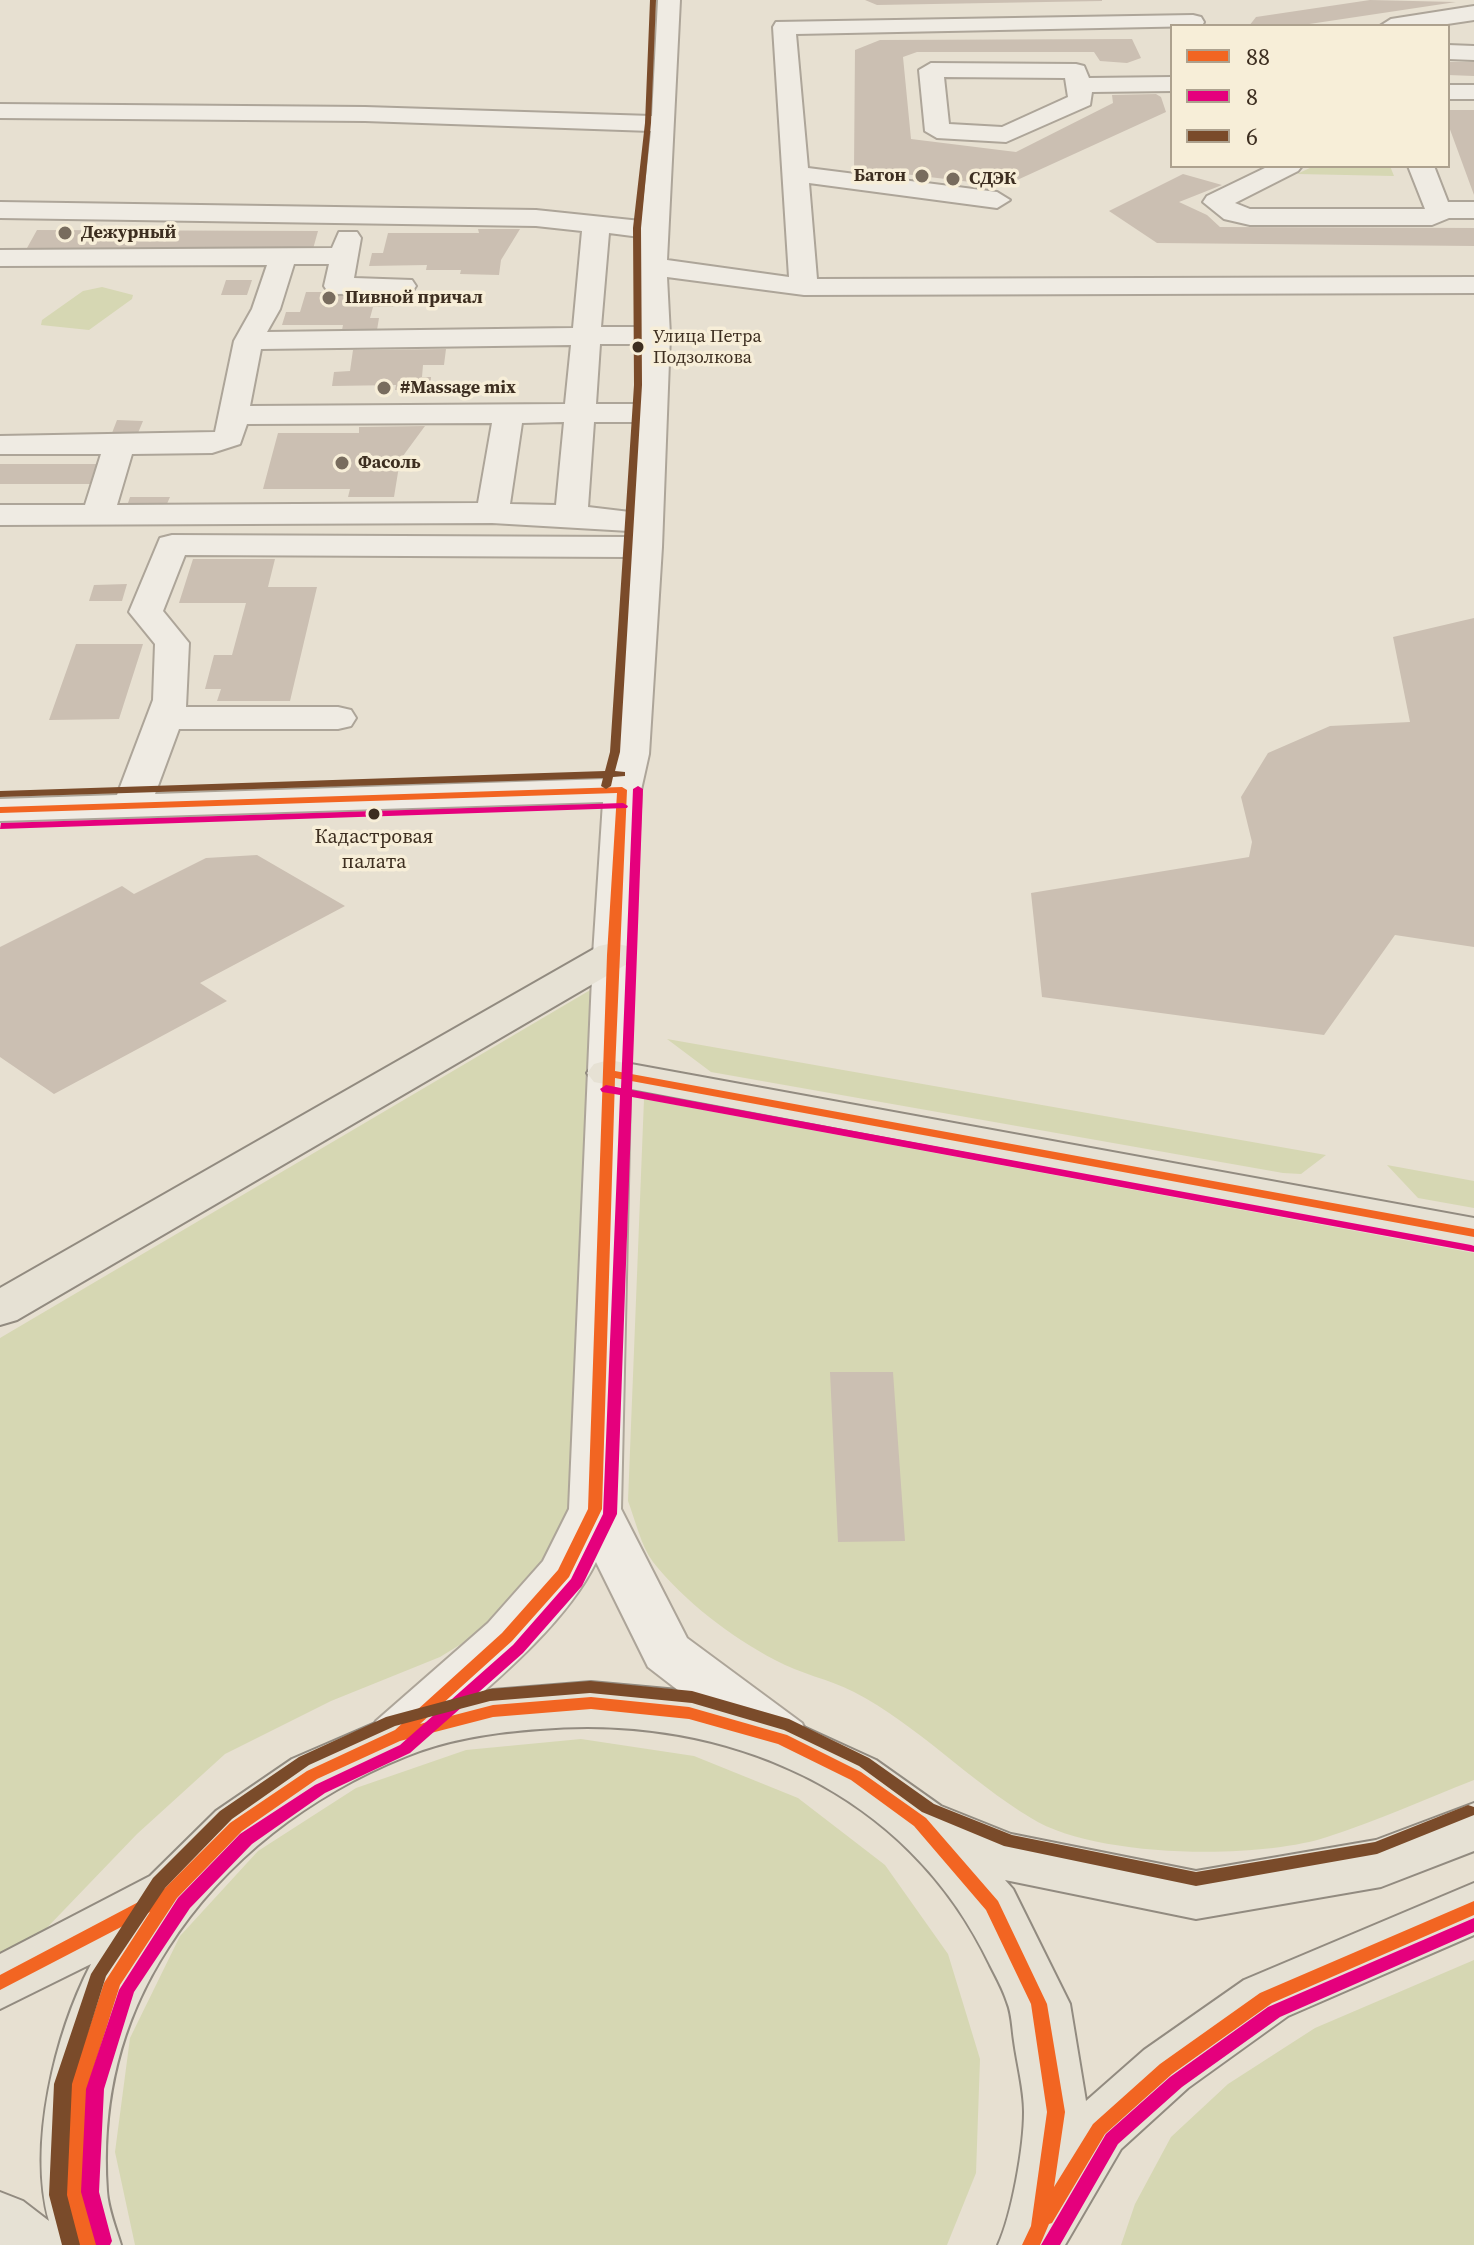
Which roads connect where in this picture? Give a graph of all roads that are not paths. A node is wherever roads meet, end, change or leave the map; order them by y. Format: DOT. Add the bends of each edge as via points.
graph roads {
  1 [pos="669,0"];
  2 [pos="782,0"];
  3 [pos="1474,13"];
  4 [pos="1191,16"];
  5 [pos="1404,24"];
  6 [pos="784,27"];
  7 [pos="1450,52"];
  8 [pos="1474,53"];
  9 [pos="1170,84"];
  10 [pos="1080,85"];
  11 [pos="1450,92"];
  12 [pos="1474,92"];
  13 [pos="0,111"];
  14 [pos="664,124"];
  15 [pos="1285,168"];
  16 [pos="1422,168"];
  17 [pos="798,174"];
  18 [pos="997,200"];
  19 [pos="0,210"];
  20 [pos="1438,210"];
  21 [pos="1474,210"];
  22 [pos="353,216"];
  23 [pos="596,224"];
  24 [pos="653,230"];
  25 [pos="283,256"];
  26 [pos="344,256"];
  27 [pos="0,258"];
  28 [pos="654,267"];
  29 [pos="1474,285"];
  30 [pos="402,286"];
  31 [pos="804,287"];
  32 [pos="589,334"];
  33 [pos="656,335"];
  34 [pos="248,341"];
  35 [pos="509,411"];
  36 [pos="581,411"];
  37 [pos="652,413"];
  38 [pos="234,415"];
  39 [pos="0,445"];
  40 [pos="119,445"];
  41 [pos="492,513"];
  42 [pos="98,514"];
  43 [pos="0,515"];
  44 [pos="571,515"];
  45 [pos="646,535"];
  46 [pos="165,718"];
  47 [pos="338,718"];
  48 [pos="622,790"];
  49 [pos="132,806"];
  50 [pos="0,810"];
  51 [pos="613,955"];
  52 [pos="609,1073"];
  53 [pos="1474,1233"];
  54 [pos="0,1309"];
  55 [pos="595,1509"];
  56 [pos="396,1736"];
  57 [pos="782,1739"];
  58 [pos="920,1822"];
  59 [pos="1474,1826"];
  60 [pos="171,1893"];
  61 [pos="1474,1908"];
  62 [pos="0,1983"];
  63 [pos="0,2222"];
  64 [pos="1036,2236"];
  65 [pos="29,2245"];
  66 [pos="88,2245"];
  1 -- 14 [label="street"];
  2 -- 6 [label="street"];
  3 -- 5 [label="street"];
  4 -- 6 [label="street"];
  6 -- 17 [label="street"];
  7 -- 8 [label="street"];
  9 -- 10 [label="street"];
  10 -- 10 [label="street" via="1076,71 931,70 937,131 1006,135 1081,100"];
  11 -- 12 [label="street"];
  13 -- 14 [label="street" via="365,114"];
  14 -- 24 [label="street"];
  15 -- 20 [label="street" via="1216,202 1250,217 1432,217"];
  16 -- 20 [label="street"];
  17 -- 18 [label="street"];
  17 -- 31 [label="street"];
  19 -- 22 [label="street"];
  20 -- 21 [label="street"];
  22 -- 23 [label="street" via="536,218"];
  22 -- 26 [label="street"];
  23 -- 24 [label="street"];
  23 -- 32 [label="street"];
  24 -- 28 [label="street"];
  25 -- 26 [label="street"];
  25 -- 27 [label="street"];
  25 -- 34 [label="street" via="266,309"];
  26 -- 30 [label="street" via="338,286"];
  28 -- 31 [label="street"];
  28 -- 33 [label="street"];
  29 -- 31 [label="street"];
  32 -- 33 [label="street"];
  32 -- 34 [label="street"];
  32 -- 36 [label="street"];
  33 -- 37 [label="street"];
  34 -- 38 [label="street"];
  35 -- 36 [label="street"];
  35 -- 38 [label="street"];
  35 -- 41 [label="street"];
  36 -- 37 [label="street"];
  36 -- 44 [label="street"];
  37 -- 45 [label="street"];
  38 -- 40 [label="street" via="224,442"];
  39 -- 40 [label="street"];
  40 -- 42 [label="street"];
  41 -- 42 [label="street"];
  41 -- 44 [label="street"];
  42 -- 43 [label="street"];
  44 -- 45 [label="street"];
  45 -- 46 [label="street" via="428,549 172,545 146,612 172,643 171,700"];
  45 -- 48 [label="street" via="631,754"];
  46 -- 47 [label="street"];
  46 -- 49 [label="street"];
  48 -- 49 [label="street"];
  48 -- 51 [label="street"];
  49 -- 50 [label="street"];
  51 -- 52 [label="street"];
  51 -- 54 [label="main road"];
  52 -- 53 [label="main road"];
  52 -- 55 [label="street"];
  55 -- 56 [label="street" via="564,1573 507,1637"];
  55 -- 57 [label="street" via="667,1652"];
  56 -- 57 [label="main road" via="493,1711 591,1703 689,1713"];
  56 -- 60 [label="main road" via="312,1775 236,1827"];
  57 -- 58 [label="main road" via="856,1776"];
  58 -- 59 [label="main road" via="1005,1856 1196,1895 1381,1863"];
  58 -- 64 [label="main road" via="992,1906 1039,2004 1056,2112"];
  60 -- 62 [label="main road"];
  60 -- 66 [label="main road" via="112,1983 79,2086 74,2194"];
  61 -- 64 [label="main road" via="1266,1998 1166,2069 1099,2129"];
  63 -- 65 [label="main road"];
}
